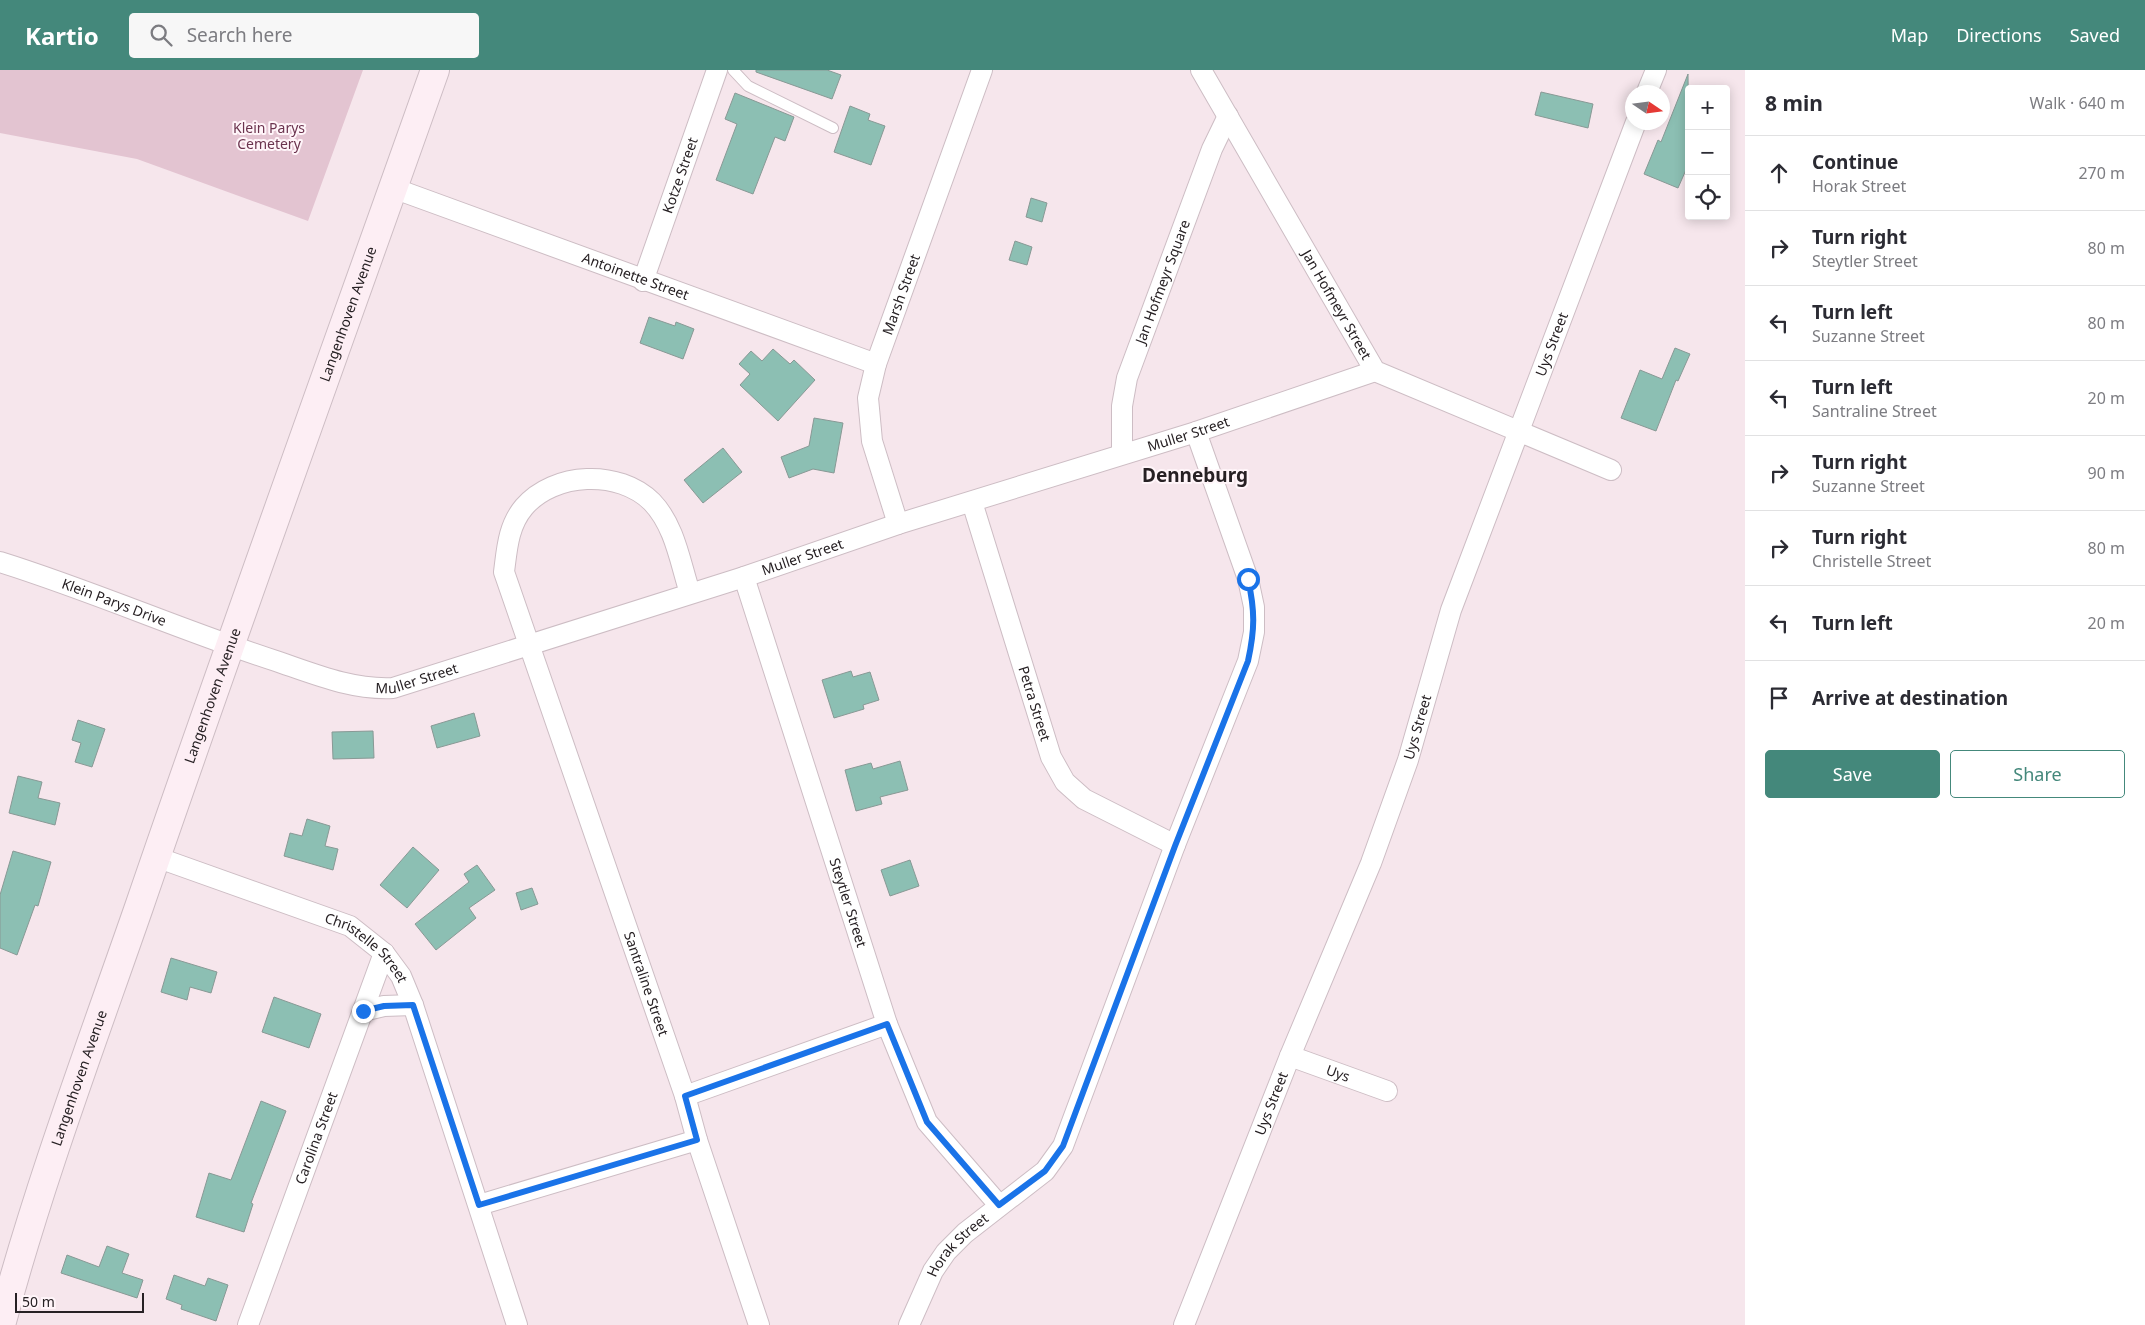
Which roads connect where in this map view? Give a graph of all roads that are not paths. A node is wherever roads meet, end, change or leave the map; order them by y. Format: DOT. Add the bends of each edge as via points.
graph roads {
  1 [pos="435,70"];
  2 [pos="717,70"];
  3 [pos="733,70"];
  4 [pos="982,70"];
  5 [pos="1201,70"];
  6 [pos="1656,70"];
  7 [pos="1650,85"];
  8 [pos="1228,116"];
  9 [pos="832,128"];
  10 [pos="1633,130"];
  11 [pos="393,188"];
  12 [pos="643,281"];
  13 [pos="876,364"];
  14 [pos="1375,371"];
  15 [pos="1196,432"];
  16 [pos="1519,432"];
  17 [pos="1122,454"];
  18 [pos="1611,470"];
  19 [pos="972,502"];
  20 [pos="898,524"];
  21 [pos="0,562"];
  22 [pos="744,577"];
  23 [pos="690,593"];
  24 [pos="228,646"];
  25 [pos="529,646"];
  26 [pos="1175,846"];
  27 [pos="156,858"];
  28 [pos="384,953"];
  29 [pos="413,1005"];
  30 [pos="363,1011"];
  31 [pos="887,1024"];
  32 [pos="1290,1056"];
  33 [pos="1387,1091"];
  34 [pos="685,1096"];
  35 [pos="697,1140"];
  36 [pos="479,1205"];
  37 [pos="999,1205"];
  38 [pos="1,1325"];
  39 [pos="250,1325"];
  40 [pos="517,1325"];
  41 [pos="759,1325"];
  42 [pos="909,1325"];
  43 [pos="1184,1325"];
  1 -- 11 [label="street, Langenhoven Avenue"];
  2 -- 12 [label="street, Kotze Street"];
  3 -- 9 [label="lane" via="748,86"];
  4 -- 13 [label="street, Marsh Street"];
  5 -- 8 [label="street, Jan Hofmeyr Street"];
  6 -- 7 [label="street"];
  8 -- 14 [label="street, Jan Hofmeyr Street"];
  8 -- 17 [label="street, Jan Hofmeyr Square" via="1212,149 1127,378 1122,406"];
  10 -- 16 [label="street, Uys Street"];
  11 -- 12 [label="street, Antoinette Street"];
  11 -- 24 [label="street, Langenhoven Avenue"];
  12 -- 13 [label="street, Antoinette Street"];
  13 -- 20 [label="street, Marsh Street" via="868,398 872,441"];
  14 -- 15 [label="street, Muller Street"];
  14 -- 16 [label="street, Jan Hofmeyr Street"];
  15 -- 17 [label="street, Muller Street"];
  15 -- 26 [label="street, Horak Street" via="1248,579 1254,607 1254,632 1248,661"];
  16 -- 18 [label="street, Jan Hofmeyr Street"];
  16 -- 32 [label="street, Uys Street" via="1451,610 1408,760 1371,863"];
  17 -- 19 [label="street, Muller Street"];
  19 -- 20 [label="street, Muller Street"];
  19 -- 26 [label="street, Petra Street" via="1052,757 1065,782 1084,799"];
  20 -- 22 [label="street, Muller Street"];
  21 -- 24 [label="street, Klein Parys Drive"];
  22 -- 23 [label="street, Muller Street"];
  22 -- 31 [label="street, Steytler Street"];
  23 -- 25 [label="street, Muller Street"];
  23 -- 25 [label="street" via="668,523 651,501 623,483 588,477 551,487 524,507 509,532 504,572"];
  24 -- 25 [label="street, Muller Street" via="372,689 416,683"];
  24 -- 27 [label="street, Langenhoven Avenue"];
  25 -- 34 [label="street, Santraline Street"];
  26 -- 37 [label="street, Horak Street" via="1063,1146 1045,1171"];
  27 -- 28 [label="street, Christelle Street" via="350,926"];
  27 -- 38 [label="street, Langenhoven Avenue" via="48,1171"];
  28 -- 29 [label="street, Christelle Street" via="401,976"];
  28 -- 30 [label="street, Carolina Street"];
  29 -- 30 [label="street"];
  29 -- 36 [label="street, Christelle Street"];
  30 -- 39 [label="street, Carolina Street"];
  31 -- 34 [label="street"];
  31 -- 37 [label="street, Steytler Street" via="927,1122"];
  32 -- 33 [label="street, Uys"];
  32 -- 43 [label="street, Uys Street"];
  34 -- 35 [label="street, Santraline Street"];
  35 -- 36 [label="street"];
  35 -- 41 [label="street, Santraline Street"];
  36 -- 40 [label="street, Christelle Street"];
  37 -- 42 [label="street, Horak Street" via="946,1252 933,1271"];
}
